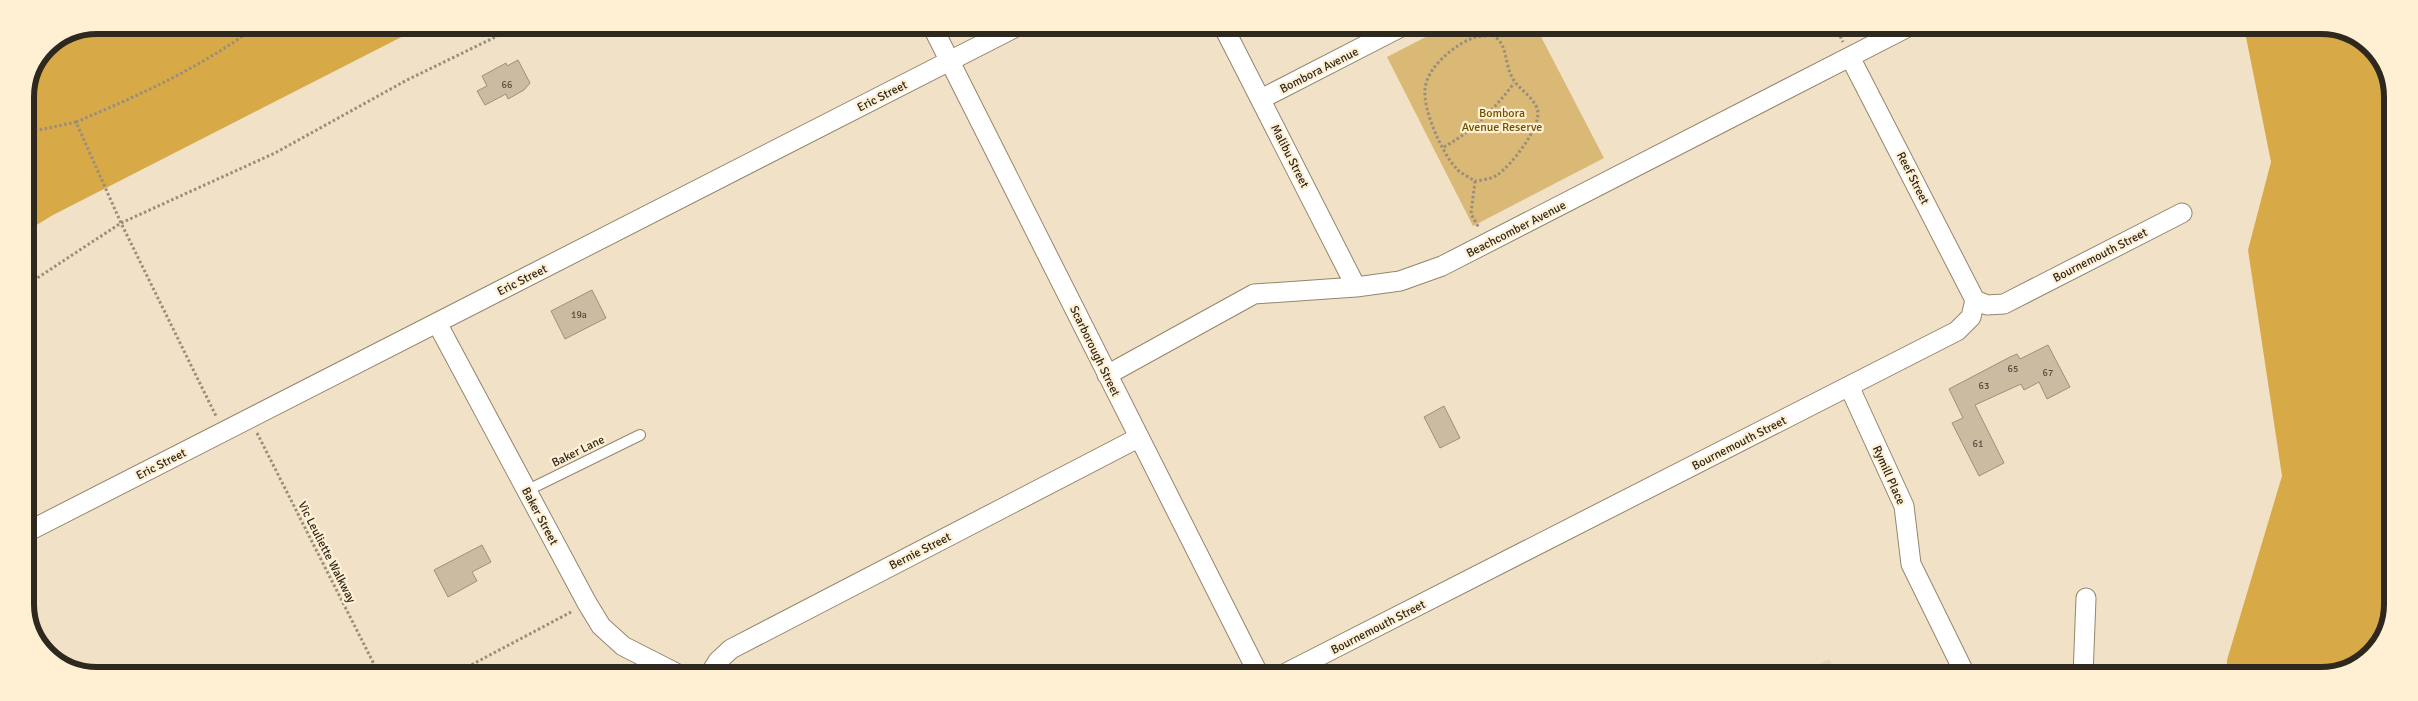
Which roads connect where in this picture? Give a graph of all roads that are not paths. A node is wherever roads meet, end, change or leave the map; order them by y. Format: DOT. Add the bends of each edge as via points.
graph roads {
  1 [pos="936,34"];
  2 [pos="1002,34"];
  3 [pos="1227,34"];
  4 [pos="1387,34"];
  5 [pos="1894,34"];
  6 [pos="1850,57"];
  7 [pos="950,61"];
  8 [pos="1261,99"];
  9 [pos="2182,213"];
  10 [pos="1356,287"];
  11 [pos="1976,300"];
  12 [pos="437,324"];
  13 [pos="1107,375"];
  14 [pos="1849,386"];
  15 [pos="640,435"];
  16 [pos="1138,438"];
  17 [pos="526,490"];
  18 [pos="34,528"];
  19 [pos="2086,598"];
  20 [pos="664,667"];
  21 [pos="714,667"];
  22 [pos="1254,667"];
  23 [pos="1298,667"];
  24 [pos="1962,667"];
  25 [pos="2083,667"];
  1 -- 7 [label="street, Scarborough Street"];
  2 -- 7 [label="street, Eric Street"];
  3 -- 8 [label="street, Malibu Street"];
  4 -- 8 [label="street, Bombora Avenue"];
  5 -- 6 [label="street, Beachcomber Avenue"];
  6 -- 10 [label="street, Beachcomber Avenue" via="1442,266 1400,281"];
  6 -- 11 [label="street, Reef Street"];
  7 -- 12 [label="street, Eric Street"];
  7 -- 13 [label="street, Scarborough Street"];
  8 -- 10 [label="street, Malibu Street"];
  9 -- 11 [label="street, Bournemouth Street" via="2004,304 1987,305"];
  10 -- 13 [label="street, Beachcomber Avenue" via="1254,294"];
  11 -- 14 [label="street, Bournemouth Street" via="1971,317 1957,331"];
  12 -- 17 [label="street, Baker Street"];
  12 -- 18 [label="street, Eric Street"];
  13 -- 16 [label="street, Scarborough Street"];
  14 -- 23 [label="street, Bournemouth Street"];
  14 -- 24 [label="street, Rymill Place" via="1904,506 1911,564"];
  15 -- 17 [label="lane, Baker Lane"];
  16 -- 21 [label="street, Bernie Street" via="731,649"];
  16 -- 22 [label="street, Scarborough Street"];
  17 -- 20 [label="street, Baker Street" via="602,626 623,646"];
  19 -- 25 [label="street"];
}
